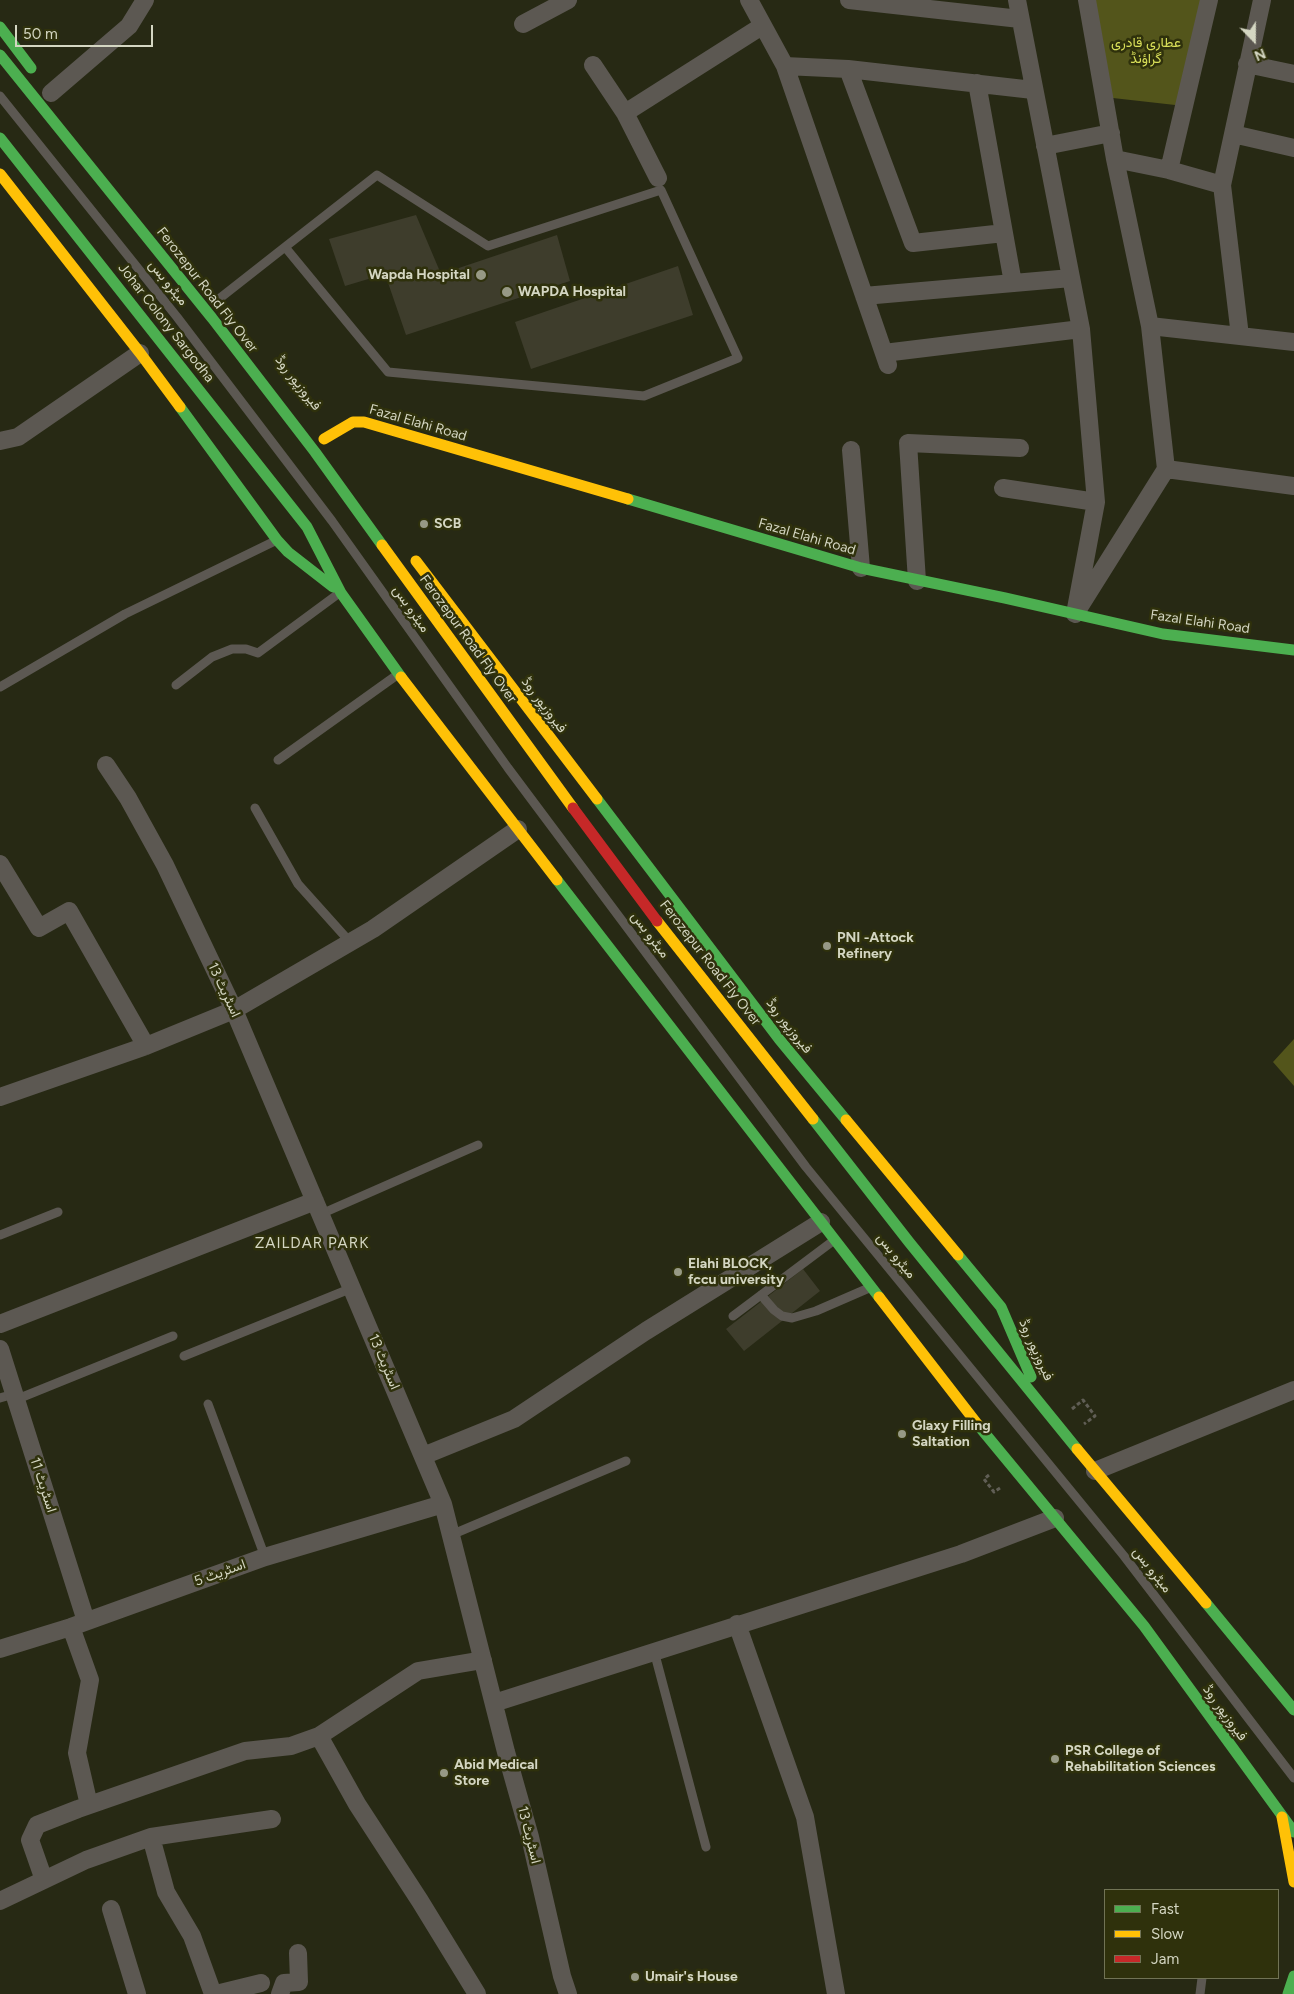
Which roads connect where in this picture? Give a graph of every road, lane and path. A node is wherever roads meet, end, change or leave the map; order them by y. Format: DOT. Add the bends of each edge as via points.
graph roads {
  1 [pos="145,0"];
  2 [pos="568,0"];
  3 [pos="749,0"];
  4 [pos="848,0"];
  5 [pos="1017,0"];
  6 [pos="1087,0"];
  7 [pos="1209,0"];
  8 [pos="1262,0"];
  9 [pos="1020,19"];
  10 [pos="523,24"];
  11 [pos="762,26"];
  12 [pos="0,27"];
  13 [pos="0,55"];
  14 [pos="1247,64"];
  15 [pos="593,65"];
  16 [pos="785,66"];
  17 [pos="848,69"];
  18 [pos="1294,74"];
  19 [pos="977,83"];
  20 [pos="48,89"];
  21 [pos="1033,90"];
  22 [pos="0,96"];
  23 [pos="626,113"];
  24 [pos="1110,133"];
  25 [pos="1233,134"];
  26 [pos="0,138"];
  27 [pos="1045,146"];
  28 [pos="1294,148"];
  29 [pos="1115,159"];
  30 [pos="1169,170"];
  31 [pos="0,174"];
  32 [pos="658,178"];
  33 [pos="1222,185"];
  34 [pos="1004,233"];
  35 [pos="285,247"];
  36 [pos="1070,278"];
  37 [pos="1013,283"];
  38 [pos="864,296"];
  39 [pos="215,302"];
  40 [pos="1150,326"];
  41 [pos="1081,329"];
  42 [pos="1240,336"];
  43 [pos="1294,342"];
  44 [pos="140,353"];
  45 [pos="324,439"];
  46 [pos="0,441"];
  47 [pos="1020,448"];
  48 [pos="851,450"];
  49 [pos="1166,469"];
  50 [pos="1294,486"];
  51 [pos="1003,488"];
  52 [pos="1096,502"];
  53 [pos="307,527"];
  54 [pos="277,540"];
  55 [pos="408,550"];
  56 [pos="861,568"];
  57 [pos="917,581"];
  58 [pos="341,593"];
  59 [pos="1075,614"];
  60 [pos="1294,650"];
  61 [pos="399,674"];
  62 [pos="176,685"];
  63 [pos="0,687"];
  64 [pos="278,760"];
  65 [pos="106,766"];
  66 [pos="255,808"];
  67 [pos="518,830"];
  68 [pos="0,864"];
  69 [pos="350,942"];
  70 [pos="234,1010"];
  71 [pos="146,1046"];
  72 [pos="0,1097"];
  73 [pos="478,1145"];
  74 [pos="318,1207"];
  75 [pos="58,1212"];
  76 [pos="821,1222"];
  77 [pos="0,1235"];
  78 [pos="835,1240"];
  79 [pos="909,1242"];
  80 [pos="872,1287"];
  81 [pos="352,1288"];
  82 [pos="761,1295"];
  83 [pos="733,1316"];
  84 [pos="0,1324"];
  85 [pos="173,1336"];
  86 [pos="0,1351"];
  87 [pos="184,1356"];
  88 [pos="1294,1390"];
  89 [pos="10,1397"];
  90 [pos="1082,1400"];
  91 [pos="208,1404"];
  92 [pos="1046,1410"];
  93 [pos="1095,1416"];
  94 [pos="423,1456"];
  95 [pos="626,1461"];
  96 [pos="1095,1471"];
  97 [pos="984,1479"];
  98 [pos="994,1492"];
  99 [pos="443,1504"];
  100 [pos="1055,1518"];
  101 [pos="451,1535"];
  102 [pos="265,1557"];
  103 [pos="78,1624"];
  104 [pos="737,1624"];
  105 [pos="0,1650"];
  106 [pos="654,1651"];
  107 [pos="483,1660"];
  108 [pos="1288,1692"];
  109 [pos="494,1703"];
  110 [pos="1294,1710"];
  111 [pos="319,1736"];
  112 [pos="1294,1778"];
  113 [pos="89,1805"];
  114 [pos="1282,1817"];
  115 [pos="272,1819"];
  116 [pos="1294,1832"];
  117 [pos="151,1837"];
  118 [pos="706,1847"];
  119 [pos="44,1880"];
  120 [pos="1294,1882"];
  121 [pos="0,1900"];
  122 [pos="111,1909"];
  123 [pos="298,1953"];
  124 [pos="1294,1976"];
  125 [pos="1202,1979"];
  126 [pos="261,1984"];
  127 [pos="137,1994"];
  128 [pos="215,1994"];
  129 [pos="280,1994"];
  130 [pos="476,1994"];
  131 [pos="568,1994"];
  132 [pos="836,1994"];
  133 [pos="1200,1994"];
  134 [pos="1288,1994"];
  1 -- 20 [label="street" via="129,26"];
  2 -- 10 [label="street"];
  3 -- 11 [label="street"];
  4 -- 9 [label="street"];
  5 -- 9 [label="street"];
  6 -- 24 [label="street"];
  7 -- 30 [label="street"];
  8 -- 14 [label="street"];
  9 -- 21 [label="street"];
  11 -- 16 [label="street"];
  11 -- 23 [label="street"];
  12 -- 20 [label="main road"];
  13 -- 79 [label="main road, Ferozepur Road Fly Over" via="315,452 505,717 654,917"];
  14 -- 18 [label="street"];
  14 -- 25 [label="street"];
  15 -- 23 [label="street"];
  16 -- 17 [label="street"];
  16 -- 38 [label="street"];
  17 -- 19 [label="street"];
  17 -- 34 [label="street" via="913,243"];
  19 -- 21 [label="street"];
  19 -- 34 [label="street"];
  21 -- 27 [label="street"];
  22 -- 112 [label="lane, میٹرو بس" via="177,317 332,521 503,760 806,1167 1124,1556"];
  23 -- 32 [label="street"];
  24 -- 27 [label="street"];
  24 -- 29 [label="street"];
  25 -- 28 [label="street"];
  25 -- 33 [label="street"];
  26 -- 53 [label="main road, Johar Colony Sargodha"];
  27 -- 36 [label="street"];
  29 -- 30 [label="street"];
  29 -- 40 [label="street"];
  30 -- 33 [label="street"];
  31 -- 44 [label="main road, فیروزپور روڈ"];
  33 -- 42 [label="street"];
  34 -- 37 [label="street"];
  35 -- 35 [label="lane" via="388,372 644,396 738,358 661,190 488,246 377,175"];
  35 -- 39 [label="lane"];
  36 -- 37 [label="street"];
  36 -- 41 [label="street"];
  37 -- 38 [label="street"];
  38 -- 41 [label="street" via="886,359"];
  40 -- 42 [label="street"];
  40 -- 49 [label="street"];
  41 -- 52 [label="street"];
  42 -- 43 [label="street"];
  44 -- 46 [label="street" via="18,437"];
  44 -- 54 [label="main road, فیروزپور روڈ"];
  45 -- 56 [label="main road, Fazal Elahi Road" via="353,422 364,422"];
  47 -- 57 [label="street" via="908,443"];
  48 -- 56 [label="street"];
  49 -- 50 [label="street"];
  49 -- 59 [label="street"];
  51 -- 52 [label="street"];
  52 -- 59 [label="street"];
  53 -- 58 [label="main road, فیروزپور روڈ"];
  54 -- 58 [label="main road, فیروزپور روڈ"];
  54 -- 63 [label="lane" via="125,614"];
  55 -- 92 [label="main road, فیروزپور روڈ" via="779,1039 1001,1307"];
  56 -- 57 [label="main road, Fazal Elahi Road"];
  57 -- 59 [label="main road, Fazal Elahi Road"];
  58 -- 61 [label="main road, فیروزپور روڈ"];
  58 -- 62 [label="lane" via="258,653 232,649 212,657"];
  59 -- 60 [label="main road, Fazal Elahi Road" via="1163,634"];
  61 -- 64 [label="lane"];
  61 -- 67 [label="main road, فیروزپور روڈ"];
  65 -- 70 [label="street, اسٹریٹ 13" via="128,798 165,865"];
  66 -- 69 [label="lane" via="298,884"];
  67 -- 69 [label="street"];
  67 -- 76 [label="main road, فیروزپور روڈ"];
  68 -- 71 [label="street" via="39,928 69,911"];
  69 -- 70 [label="street"];
  70 -- 71 [label="street"];
  70 -- 74 [label="street, اسٹریٹ 13"];
  71 -- 72 [label="street"];
  73 -- 74 [label="lane"];
  74 -- 81 [label="street, اسٹریٹ 13"];
  74 -- 84 [label="street"];
  75 -- 77 [label="lane"];
  76 -- 78 [label="main road, فیروزپور روڈ"];
  76 -- 94 [label="street" via="646,1330 514,1419"];
  78 -- 80 [label="main road, فیروزپور روڈ"];
  78 -- 82 [label="lane"];
  79 -- 92 [label="main road, فیروزپور روڈ"];
  80 -- 82 [label="lane" via="792,1318 782,1316"];
  80 -- 100 [label="main road, فیروزپور روڈ"];
  81 -- 87 [label="lane"];
  81 -- 94 [label="street, اسٹریٹ 13"];
  82 -- 83 [label="lane"];
  85 -- 89 [label="lane"];
  86 -- 89 [label="street, اسٹریٹ 11"];
  88 -- 96 [label="street"];
  89 -- 103 [label="street, اسٹریٹ 11"];
  90 -- 93 [label="path"];
  91 -- 102 [label="lane"];
  92 -- 96 [label="main road, فیروزپور روڈ"];
  94 -- 99 [label="street, اسٹریٹ 13"];
  95 -- 101 [label="lane"];
  96 -- 108 [label="main road, فیروزپور روڈ"];
  97 -- 98 [label="path"];
  99 -- 101 [label="street, اسٹریٹ 13"];
  99 -- 102 [label="street, اسٹریٹ 5"];
  100 -- 104 [label="street" via="960,1554"];
  100 -- 114 [label="main road, فیروزپور روڈ" via="1144,1626"];
  101 -- 107 [label="street, اسٹریٹ 13"];
  102 -- 103 [label="street, اسٹریٹ 5"];
  103 -- 105 [label="street, اسٹریٹ 5"];
  103 -- 113 [label="street, اسٹریٹ 11" via="90,1680 77,1754"];
  104 -- 106 [label="street"];
  104 -- 132 [label="street" via="805,1817"];
  106 -- 109 [label="street"];
  106 -- 118 [label="lane"];
  107 -- 109 [label="street, اسٹریٹ 13"];
  107 -- 111 [label="street" via="418,1671"];
  108 -- 110 [label="main road, فیروزپور روڈ"];
  109 -- 131 [label="street, اسٹریٹ 13"];
  111 -- 113 [label="street" via="291,1746 245,1751"];
  111 -- 130 [label="street" via="357,1804"];
  113 -- 119 [label="street" via="37,1826 30,1840"];
  114 -- 116 [label="main road, فیروزپور روڈ"];
  114 -- 120 [label="main road"];
  115 -- 117 [label="street"];
  117 -- 119 [label="street" via="86,1860"];
  117 -- 128 [label="street" via="166,1892 192,1936"];
  119 -- 121 [label="street"];
  122 -- 127 [label="street"];
  123 -- 129 [label="street" via="299,1982 284,1983"];
  124 -- 134 [label="main road"];
  125 -- 133 [label="lane"];
  126 -- 128 [label="street"];
}
